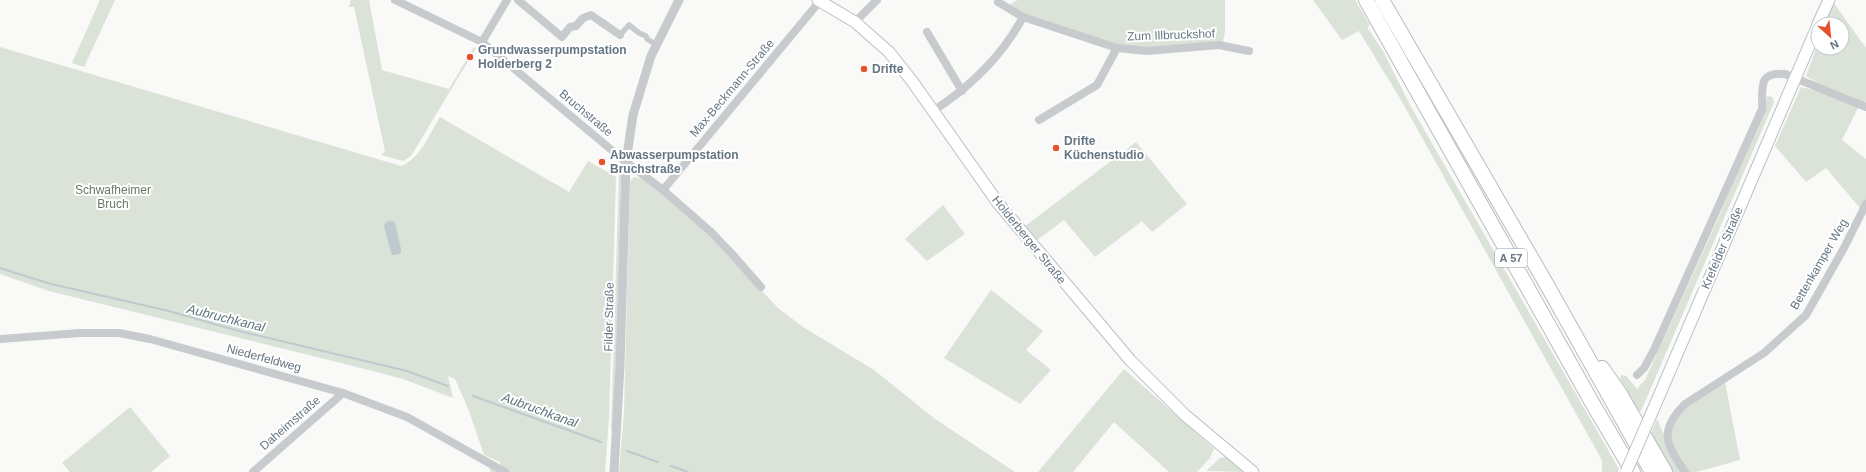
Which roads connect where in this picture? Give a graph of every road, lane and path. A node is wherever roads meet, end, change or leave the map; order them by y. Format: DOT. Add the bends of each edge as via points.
graph roads {
  1 [pos="395,0"];
  2 [pos="507,0"];
  3 [pos="518,0"];
  4 [pos="678,0"];
  5 [pos="877,0"];
  6 [pos="1008,0"];
  7 [pos="1366,0"];
  8 [pos="1382,0"];
  9 [pos="1829,0"];
  10 [pos="819,1"];
  11 [pos="997,1"];
  12 [pos="1822,16"];
  13 [pos="1024,17"];
  14 [pos="855,22"];
  15 [pos="928,32"];
  16 [pos="620,35"];
  17 [pos="482,42"];
  18 [pos="652,42"];
  19 [pos="1810,43"];
  20 [pos="1117,48"];
  21 [pos="1249,50"];
  22 [pos="1795,78"];
  23 [pos="962,91"];
  24 [pos="1866,107"];
  25 [pos="933,112"];
  26 [pos="1039,120"];
  27 [pos="626,162"];
  28 [pos="663,190"];
  29 [pos="1866,204"];
  30 [pos="1547,285"];
  31 [pos="761,287"];
  32 [pos="0,339"];
  33 [pos="1637,375"];
  34 [pos="343,393"];
  35 [pos="1594,406"];
  36 [pos="253,472"];
  37 [pos="505,472"];
  38 [pos="614,472"];
  39 [pos="1253,472"];
  40 [pos="1627,472"];
  41 [pos="1633,472"];
  42 [pos="1652,472"];
  43 [pos="1665,472"];
  44 [pos="1684,472"];
  1 -- 17 [label="street, Bruchstraße"];
  2 -- 17 [label="street"];
  3 -- 16 [label="street" via="562,37 570,27 576,26 591,15"];
  4 -- 27 [label="street, Filder Straße" via="651,56 633,115"];
  5 -- 14 [label="street"];
  6 -- 11 [label="street"];
  7 -- 35 [label="highway, A 57"];
  8 -- 30 [label="highway, A 57"];
  9 -- 12 [label="main road, Krefelder Straße"];
  10 -- 14 [label="main road, Holderberger Straße"];
  10 -- 28 [label="street, Max-Beckmann-Straße"];
  11 -- 13 [label="street, Zum Illbruckshof"];
  13 -- 20 [label="street, Zum Illbruckshof"];
  13 -- 23 [label="street" via="1005,48"];
  14 -- 25 [label="main road, Holderberger Straße" via="889,52"];
  15 -- 23 [label="street"];
  16 -- 18 [label="street" via="629,25"];
  17 -- 27 [label="street, Bruchstraße"];
  19 -- 22 [label="main road, Krefelder Straße"];
  20 -- 21 [label="street, Zum Illbruckshof" via="1147,50 1219,45"];
  20 -- 26 [label="street, Zum Illbruckshof" via="1097,85"];
  22 -- 24 [label="street"];
  22 -- 33 [label="street" via="1774,73 1767,77 1762,85 1762,109 1654,350"];
  22 -- 40 [label="main road, Krefelder Straße, bridge"];
  23 -- 25 [label="street"];
  25 -- 39 [label="main road, Holderberger Straße" via="998,203 1130,360 1185,415"];
  27 -- 28 [label="street, Bruchstraße"];
  27 -- 38 [label="street, Filder Straße"];
  28 -- 31 [label="street, Bruchstraße" via="717,238"];
  29 -- 44 [label="street, Bettenkamper Weg" via="1806,315 1764,353 1685,404 1676,413 1668,432 1667,442"];
  30 -- 42 [label="highway, A 57"];
  30 -- 43 [label="highway" via="1562,302 1619,392"];
  32 -- 34 [label="street, Niederfeldweg" via="119,333 150,339"];
  34 -- 36 [label="street, Daheimstraße"];
  34 -- 37 [label="street, Niederfeldweg" via="407,417"];
  35 -- 40 [label="highway"];
  35 -- 41 [label="highway, A 57"];
}
